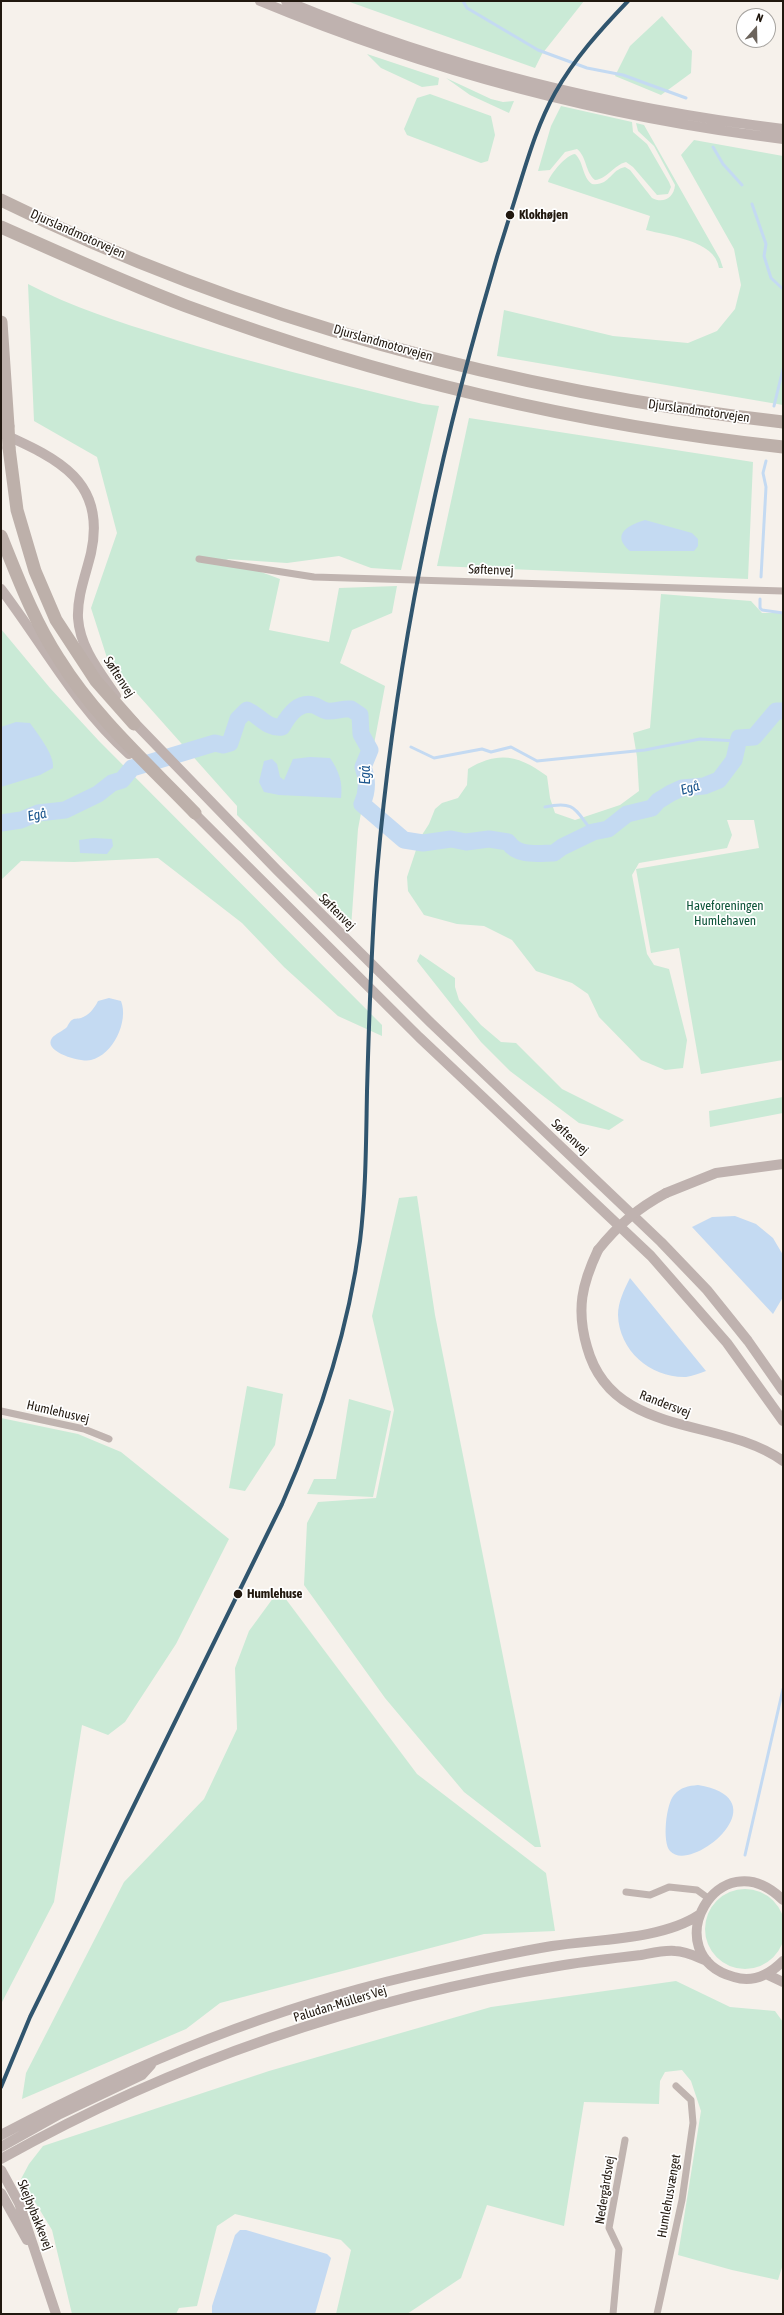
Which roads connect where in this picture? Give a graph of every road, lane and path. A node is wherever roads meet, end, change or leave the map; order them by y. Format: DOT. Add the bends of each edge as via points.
graph roads {
  1 [pos="260,1"];
  2 [pos="286,1"];
  3 [pos="783,129"];
  4 [pos="783,139"];
  5 [pos="1,200"];
  6 [pos="1,227"];
  7 [pos="1,322"];
  8 [pos="783,422"];
  9 [pos="4,430"];
  10 [pos="783,447"];
  11 [pos="1,536"];
  12 [pos="199,559"];
  13 [pos="1,588"];
  14 [pos="783,591"];
  15 [pos="134,725"];
  16 [pos="113,734"];
  17 [pos="195,813"];
  18 [pos="783,1164"];
  19 [pos="783,1391"];
  20 [pos="1,1411"];
  21 [pos="783,1421"];
  22 [pos="109,1439"];
  23 [pos="783,1461"];
  24 [pos="626,1892"];
  25 [pos="708,1898"];
  26 [pos="783,1900"];
  27 [pos="698,1915"];
  28 [pos="707,1961"];
  29 [pos="783,1961"];
  30 [pos="766,1974"];
  31 [pos="783,1982"];
  32 [pos="155,2061"];
  33 [pos="676,2086"];
  34 [pos="1,2136"];
  35 [pos="625,2140"];
  36 [pos="1,2147"];
  37 [pos="1,2159"];
  38 [pos="1,2170"];
  39 [pos="1,2193"];
  40 [pos="43,2271"];
  41 [pos="56,2314"];
  42 [pos="613,2314"];
  43 [pos="656,2314"];
  1 -- 4 [label="street" via="388,51 476,78 635,116"];
  2 -- 3 [label="street" via="321,16 469,66 571,93"];
  5 -- 8 [label="highway, Djurslandmotorvejen" via="118,252 259,306 403,349 572,390 656,405"];
  6 -- 10 [label="highway, Djurslandmotorvejen" via="184,305 251,329 394,372 483,396 565,414"];
  7 -- 9 [label="highway"];
  9 -- 15 [label="highway, bridge" via="9,448 17,510 35,572 56,620 96,681"];
  9 -- 15 [label="street, Søftenvej" via="64,466 86,492 93,515 93,541 78,604 80,631 91,658"];
  11 -- 16 [label="highway" via="30,607 51,647"];
  12 -- 14 [label="street, Søftenvej" via="314,577"];
  13 -- 16 [label="street" via="68,688"];
  15 -- 19 [label="street, Søftenvej" via="431,1023 661,1242 707,1290 748,1341"];
  16 -- 17 [label="highway"];
  17 -- 21 [label="street" via="419,1037 651,1256 727,1343"];
  18 -- 23 [label="street, Randersvej, bridge" via="716,1173 666,1193 630,1216 614,1230 598,1250 588,1273 581,1300 582,1331 590,1359 607,1384 628,1404 653,1416 747,1443"];
  20 -- 22 [label="street, Humlehusvej" via="84,1429"];
  24 -- 25 [label="street" via="650,1895 669,1887 696,1890"];
  25 -- 26 [label="street" via="726,1886 747,1882 767,1888"];
  25 -- 27 [label="street"];
  27 -- 28 [label="street" via="698,1944"];
  27 -- 32 [label="street, Paludan-Müllers Vej" via="671,1929 551,1947 408,1977 299,2008"];
  28 -- 30 [label="street" via="725,1975 738,1978"];
  28 -- 37 [label="street, Paludan-Müllers Vej" via="674,1950 582,1962 428,1992 354,2012 259,2042 171,2076 89,2113"];
  29 -- 30 [label="street"];
  30 -- 31 [label="street"];
  32 -- 34 [label="street, Paludan-Müllers Vej"];
  32 -- 36 [label="street" via="142,2075 60,2114"];
  33 -- 43 [label="street, Humlehusvænget" via="691,2100 693,2123 682,2200"];
  35 -- 42 [label="street, Nedergårdsvej" via="609,2228 619,2249"];
  38 -- 40 [label="street, Skejbybakkevej" via="19,2203"];
  39 -- 40 [label="street, Skejbybakkevej"];
  40 -- 41 [label="street, Skejbybakkevej"];
}
